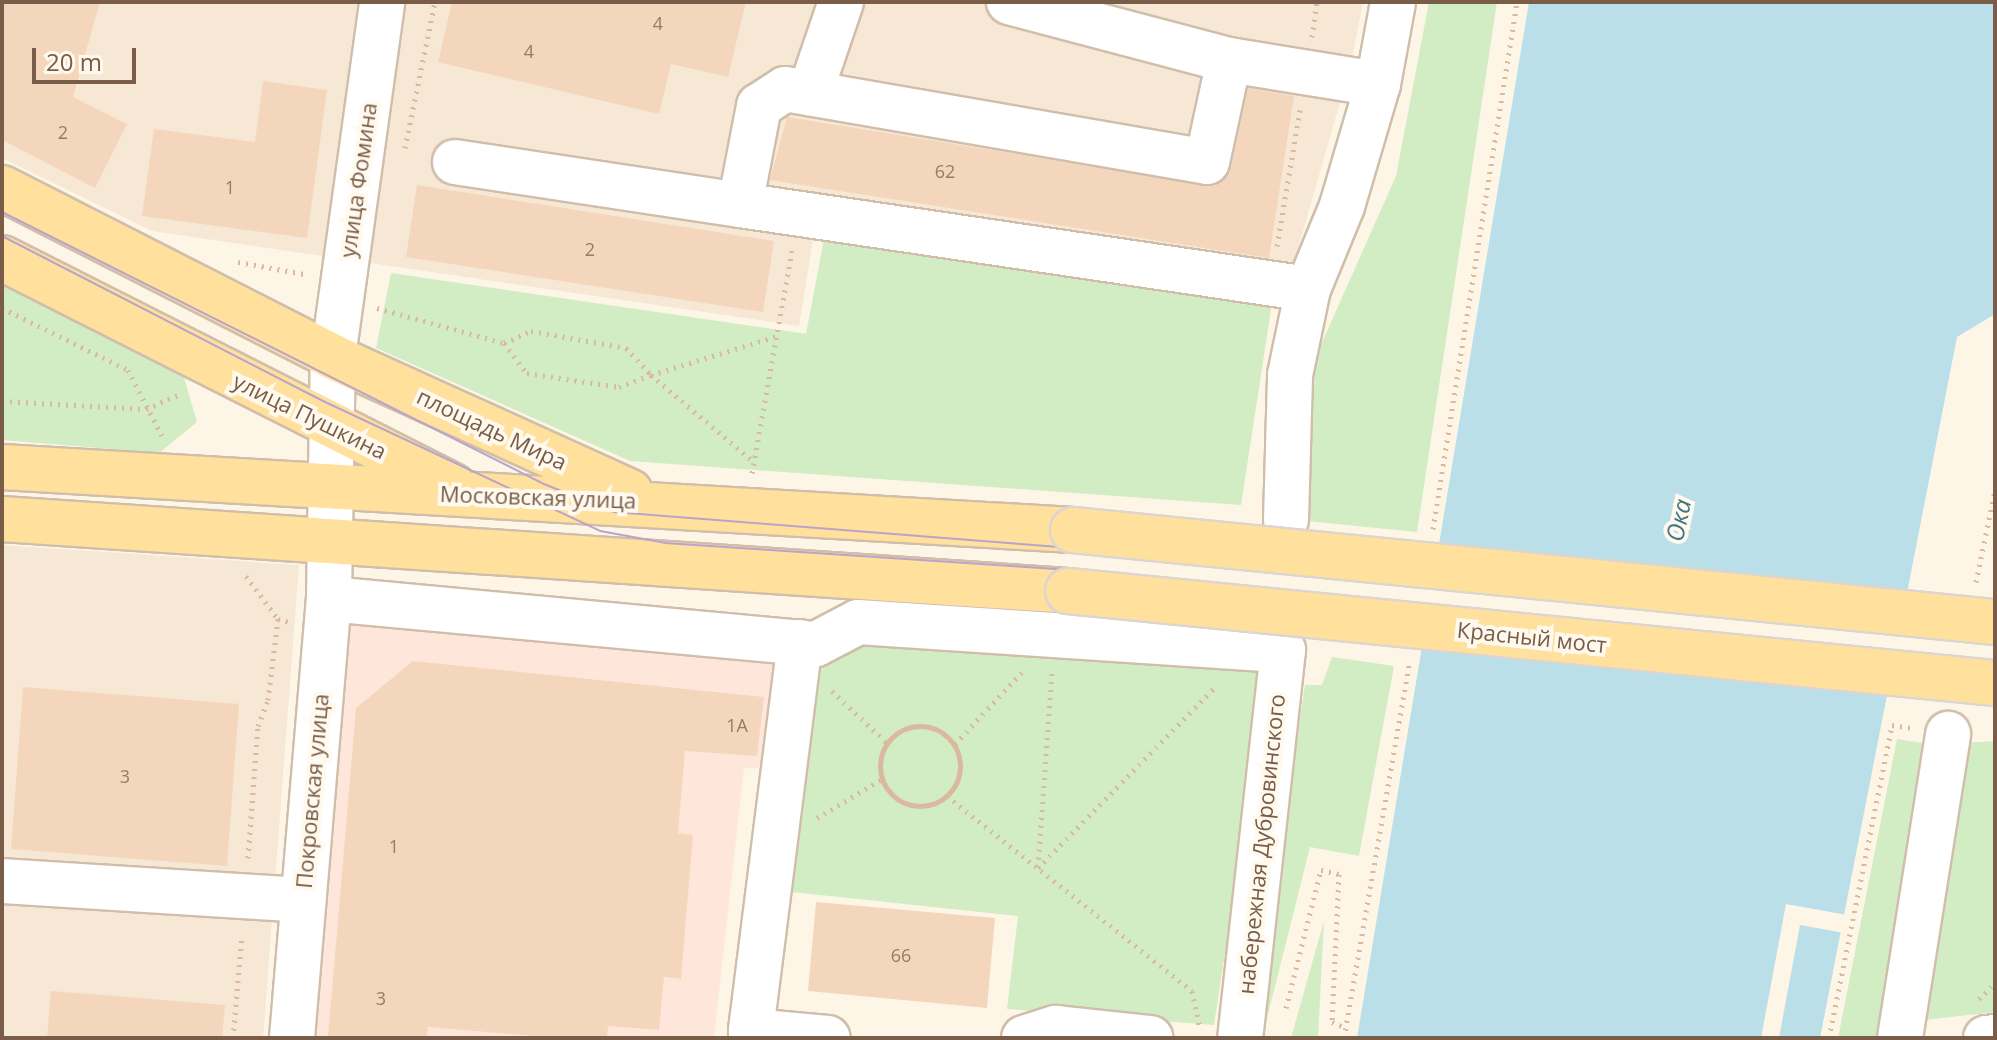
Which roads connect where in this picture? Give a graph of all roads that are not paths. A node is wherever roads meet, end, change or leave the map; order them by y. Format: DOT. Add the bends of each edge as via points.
graph roads {
  1 [pos="382,2"];
  2 [pos="841,2"];
  3 [pos="1009,2"];
  4 [pos="1393,2"];
  5 [pos="1229,60"];
  6 [pos="1378,84"];
  7 [pos="810,93"];
  8 [pos="455,162"];
  9 [pos="2,188"];
  10 [pos="740,205"];
  11 [pos="2,258"];
  12 [pos="1290,286"];
  13 [pos="333,357"];
  14 [pos="333,428"];
  15 [pos="2,467"];
  16 [pos="331,488"];
  17 [pos="471,494"];
  18 [pos="651,502"];
  19 [pos="2,519"];
  20 [pos="1286,520"];
  21 [pos="330,543"];
  22 [pos="625,561"];
  23 [pos="329,599"];
  24 [pos="1985,605"];
  25 [pos="799,650"];
  26 [pos="1995,683"];
  27 [pos="1948,734"];
  28 [pos="2,881"];
  29 [pos="303,900"];
  30 [pos="1995,1037"];
  31 [pos="292,1038"];
  32 [pos="828,1038"];
  33 [pos="1024,1038"];
  34 [pos="1150,1038"];
  35 [pos="1240,1038"];
  36 [pos="1900,1038"];
  37 [pos="1986,1038"];
  1 -- 13 [label="street, улица Фомина"];
  2 -- 7 [label="street"];
  3 -- 5 [label="street"];
  4 -- 6 [label="street"];
  5 -- 6 [label="street"];
  5 -- 7 [label="street" via="1207,162"];
  6 -- 12 [label="street" via="1342,206"];
  7 -- 10 [label="street" via="785,89 759,106"];
  8 -- 10 [label="street"];
  9 -- 13 [label="main road"];
  10 -- 12 [label="street"];
  11 -- 14 [label="main road, улица Пушкина"];
  12 -- 20 [label="street"];
  13 -- 14 [label="street, улица Фомина"];
  13 -- 18 [label="main road, площадь Мира"];
  14 -- 16 [label="street, Покровская улица"];
  14 -- 17 [label="main road, улица Пушкина"];
  15 -- 16 [label="main road, Московская улица"];
  16 -- 17 [label="main road, Московская улица"];
  16 -- 21 [label="street, Покровская улица"];
  17 -- 18 [label="main road, Московская улица"];
  17 -- 22 [label="main road, улица Пушкина"];
  18 -- 24 [label="main road, Московская улица, bridge" via="1073,530"];
  19 -- 21 [label="main road"];
  21 -- 22 [label="main road"];
  21 -- 23 [label="street, Покровская улица"];
  22 -- 26 [label="main road, Красный мост, bridge" via="1068,591"];
  23 -- 25 [label="street"];
  23 -- 29 [label="street, Покровская улица"];
  25 -- 32 [label="street" via="751,1031"];
  25 -- 35 [label="street, набережная Дубровинского" via="858,622 1266,651"];
  27 -- 36 [label="street"];
  28 -- 29 [label="street"];
  29 -- 31 [label="street, Покровская улица"];
  30 -- 37 [label="street"];
  33 -- 34 [label="street" via="1055,1028"];
}
